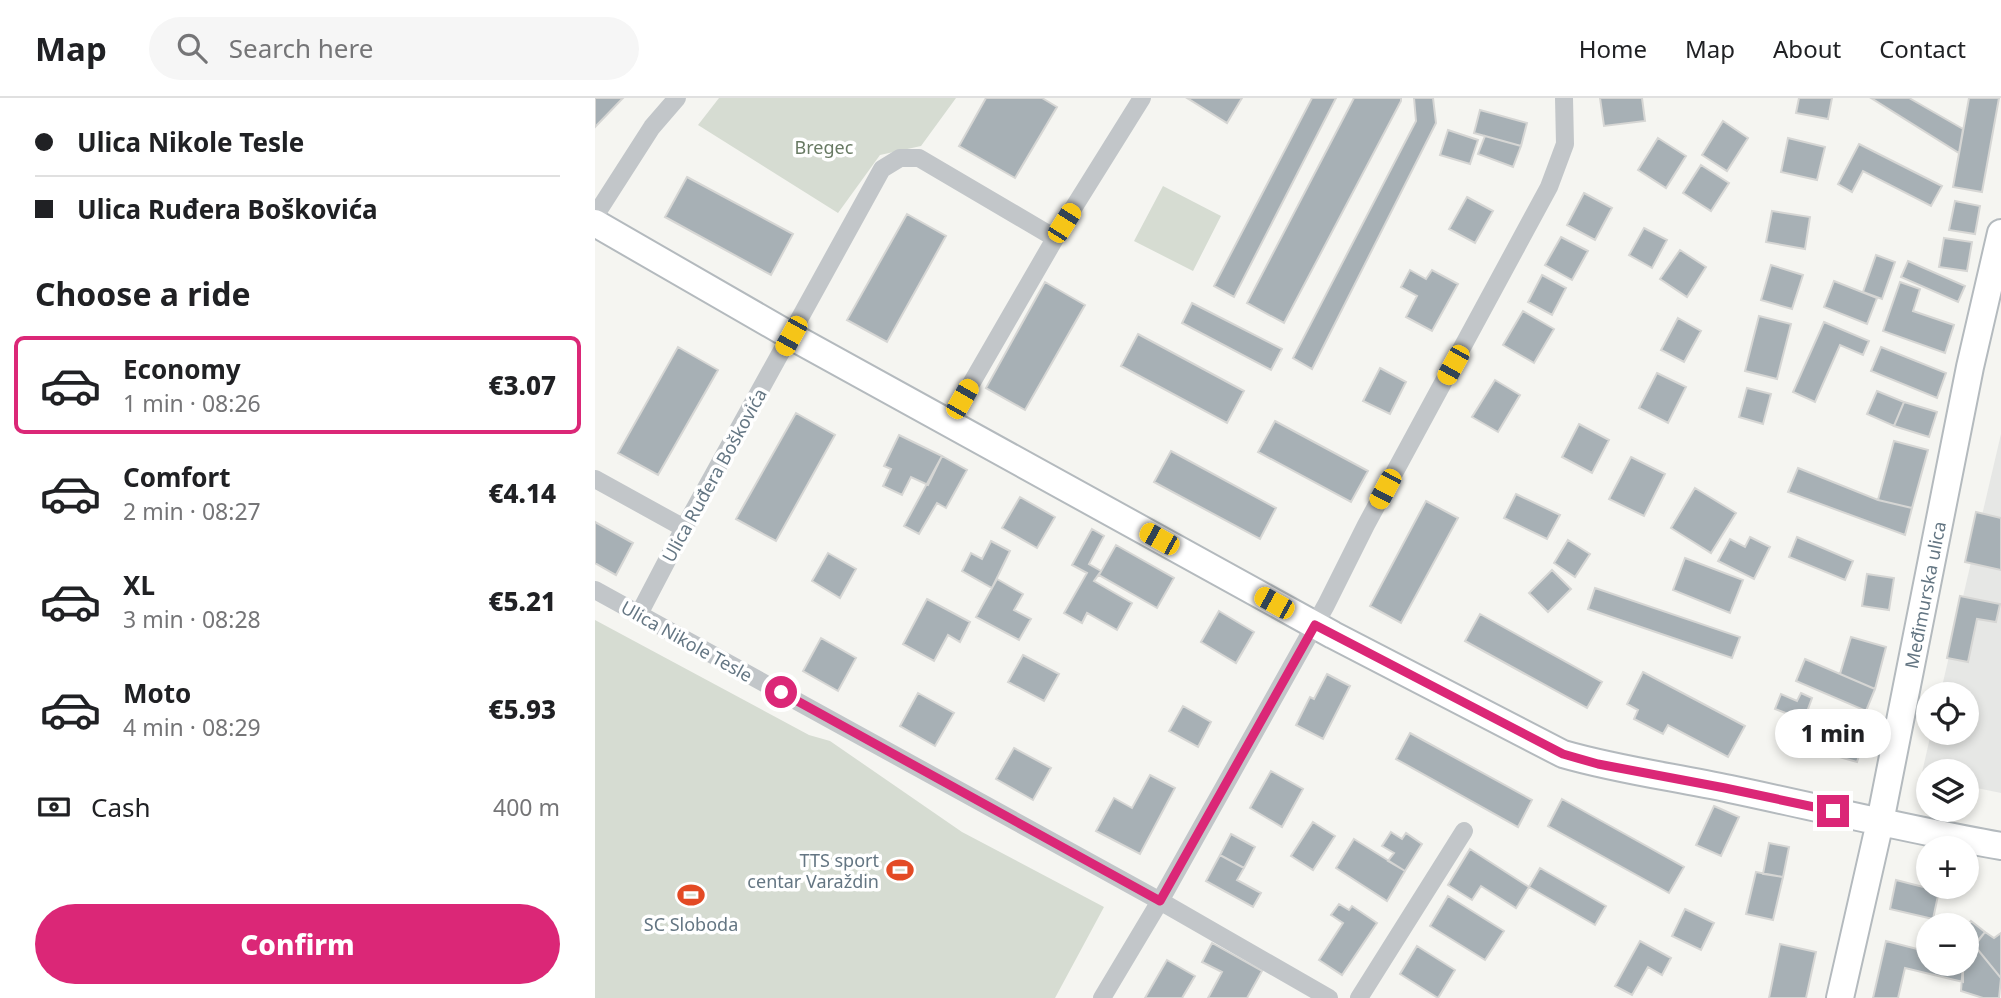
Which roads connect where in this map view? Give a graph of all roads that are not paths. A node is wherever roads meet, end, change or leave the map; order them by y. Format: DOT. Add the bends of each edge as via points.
graph roads {
  1 [pos="677,98"];
  2 [pos="1142,98"];
  3 [pos="1564,98"];
  4 [pos="595,216"];
  5 [pos="595,223"];
  6 [pos="2001,233"];
  7 [pos="1055,238"];
  8 [pos="791,336"];
  9 [pos="949,422"];
  10 [pos="595,479"];
  11 [pos="684,528"];
  12 [pos="595,590"];
  13 [pos="639,614"];
  14 [pos="1315,625"];
  15 [pos="1880,822"];
  16 [pos="1464,831"];
  17 [pos="2001,846"];
  18 [pos="1160,901"];
  19 [pos="1102,998"];
  20 [pos="1329,998"];
  21 [pos="1359,998"];
  22 [pos="1840,998"];
  1 -- 4 [label="street"];
  2 -- 7 [label="street"];
  3 -- 14 [label="street" via="1565,144 1549,187"];
  5 -- 8 [label="street"];
  6 -- 15 [label="street, Međimurska ulica" via="1969,367"];
  7 -- 8 [label="street, Ulica Ruđera Boškovića" via="919,158 900,159 882,169"];
  7 -- 9 [label="street"];
  8 -- 9 [label="street"];
  8 -- 11 [label="street, Ulica Ruđera Boškovića"];
  9 -- 14 [label="street"];
  10 -- 11 [label="street"];
  11 -- 13 [label="street, Ulica Ruđera Boškovića"];
  12 -- 13 [label="street, Ulica Nikole Tesle"];
  13 -- 18 [label="street, Ulica Nikole Tesle"];
  14 -- 15 [label="street" via="1563,754"];
  14 -- 18 [label="street"];
  15 -- 17 [label="street"];
  15 -- 22 [label="street, Međimurska ulica"];
  16 -- 21 [label="street"];
  18 -- 19 [label="street"];
  18 -- 20 [label="street, Ulica Nikole Tesle"];
}
